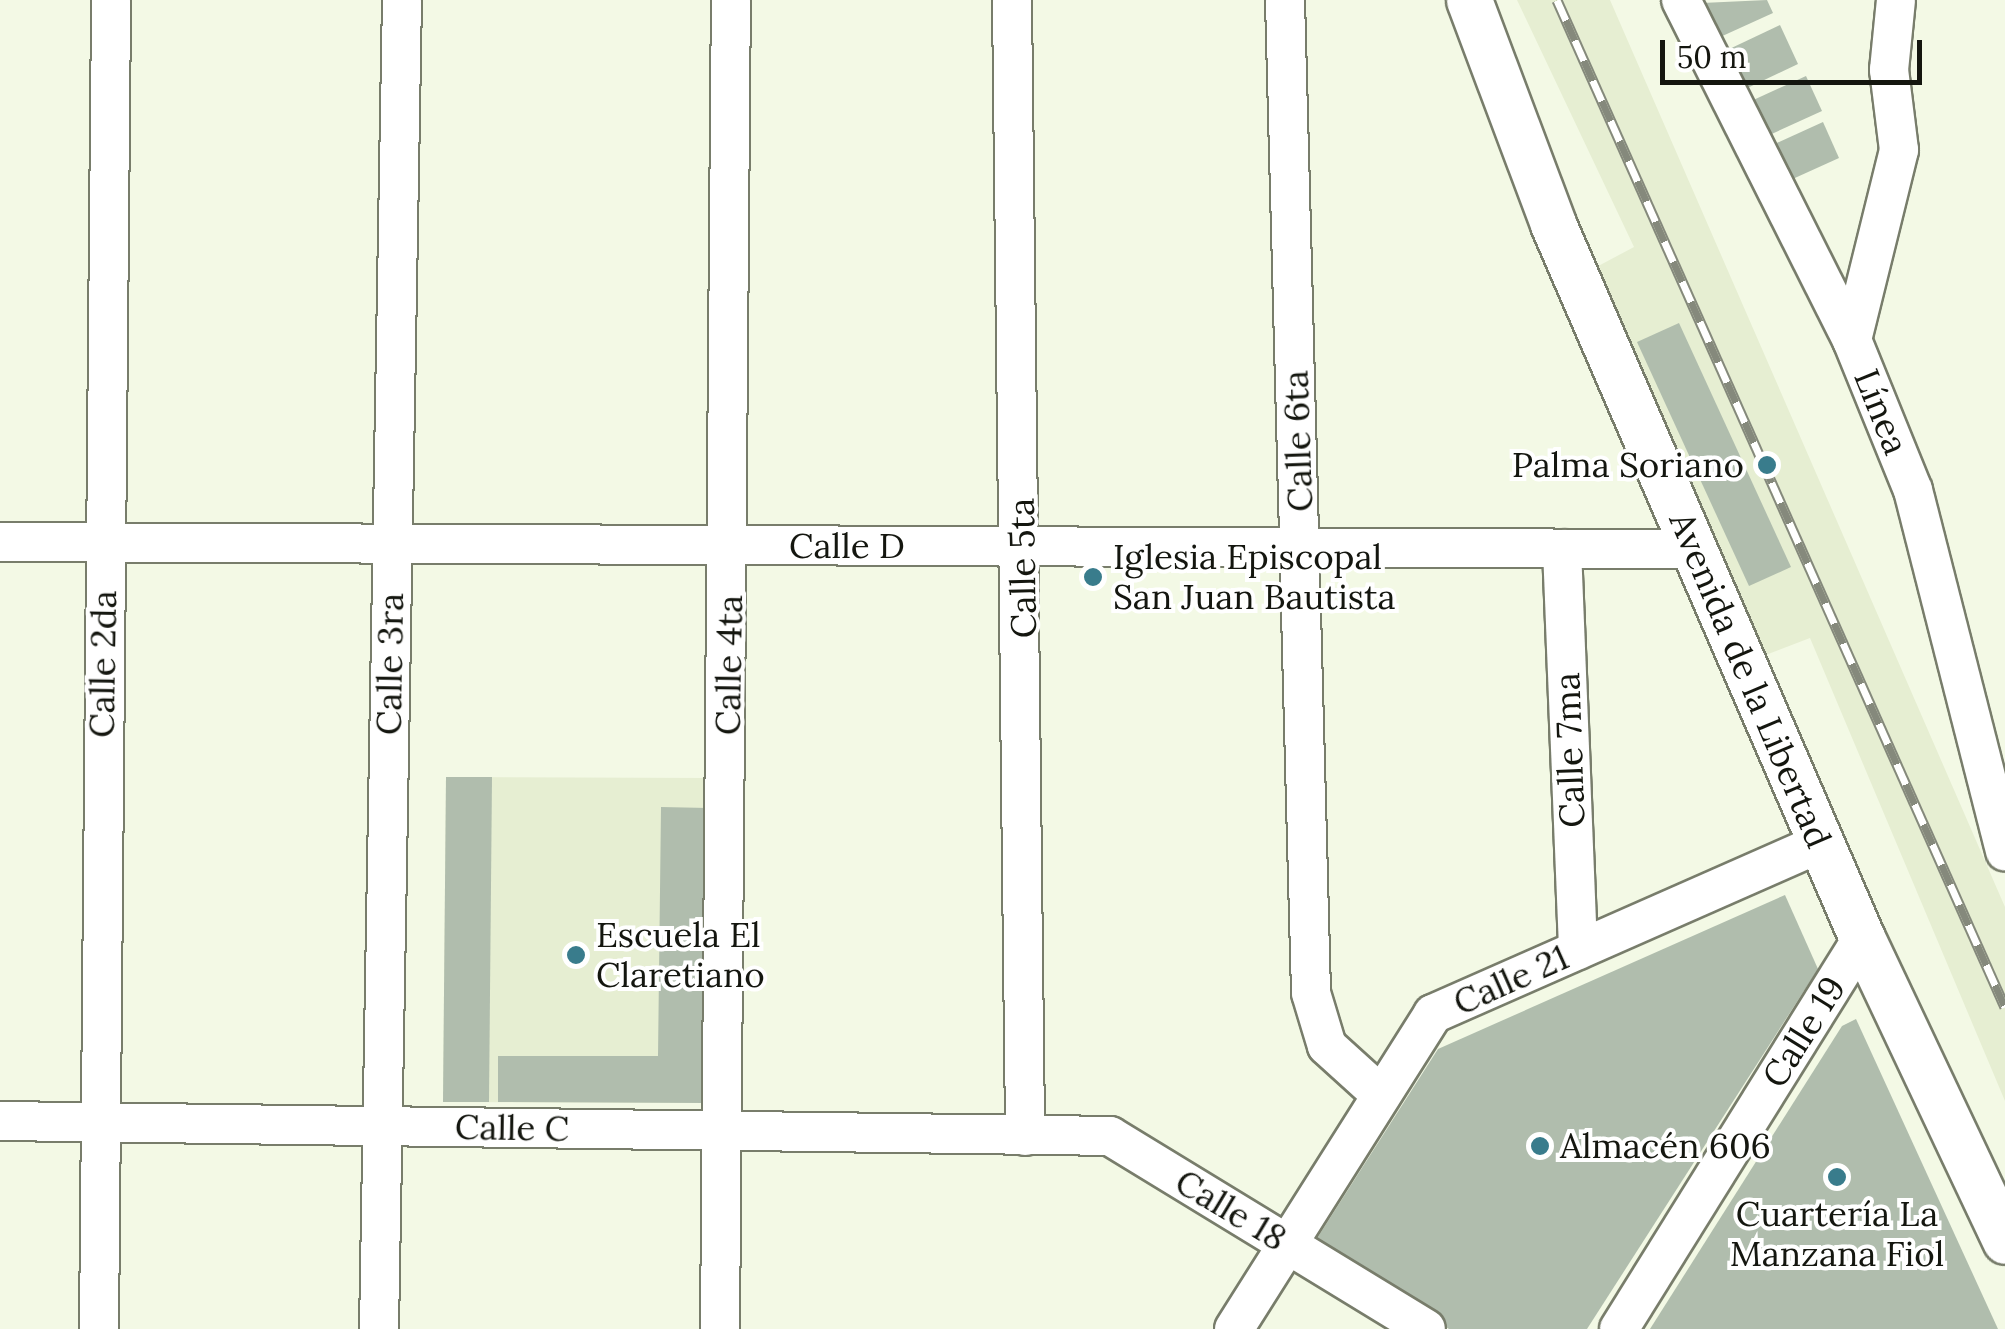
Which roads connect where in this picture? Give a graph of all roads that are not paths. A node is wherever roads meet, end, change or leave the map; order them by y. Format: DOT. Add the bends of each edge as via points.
graph roads {
  1 [pos="111,0"];
  2 [pos="402,0"];
  3 [pos="731,0"];
  4 [pos="1012,0"];
  5 [pos="1285,0"];
  6 [pos="1470,0"];
  7 [pos="1682,0"];
  8 [pos="1896,0"];
  9 [pos="1852,340"];
  10 [pos="0,542"];
  11 [pos="104,542"];
  12 [pos="392,544"];
  13 [pos="731,546"];
  14 [pos="1024,546"];
  15 [pos="1300,548"];
  16 [pos="1562,549"];
  17 [pos="1695,549"];
  18 [pos="1820,843"];
  19 [pos="2005,852"];
  20 [pos="1862,938"];
  21 [pos="1578,950"];
  22 [pos="1381,1095"];
  23 [pos="0,1121"];
  24 [pos="98,1122"];
  25 [pos="382,1126"];
  26 [pos="722,1132"];
  27 [pos="1025,1136"];
  28 [pos="2005,1241"];
  29 [pos="1288,1244"];
  30 [pos="99,1329"];
  31 [pos="379,1329"];
  32 [pos="720,1329"];
  33 [pos="1234,1329"];
  34 [pos="1426,1329"];
  35 [pos="1619,1329"];
  1 -- 11 [label="street, Calle 2da"];
  2 -- 12 [label="street, Calle 3ra"];
  3 -- 13 [label="street, Calle 4ta"];
  4 -- 14 [label="street, Calle 5ta"];
  5 -- 15 [label="street, Calle 6ta"];
  6 -- 17 [label="main road, Avenida de la Libertad" via="1553,224"];
  7 -- 9 [label="street, Línea"];
  8 -- 9 [label="street" via="1889,70 1899,150"];
  9 -- 19 [label="street, Línea" via="1913,490"];
  10 -- 11 [label="street, Calle D"];
  11 -- 12 [label="street, Calle D"];
  11 -- 24 [label="street, Calle 2da"];
  12 -- 13 [label="street, Calle D"];
  12 -- 25 [label="street, Calle 3ra"];
  13 -- 14 [label="street, Calle D"];
  13 -- 26 [label="street, Calle 4ta"];
  14 -- 15 [label="street, Calle D"];
  14 -- 27 [label="street, Calle 5ta"];
  15 -- 16 [label="street, Calle D"];
  15 -- 22 [label="street, Calle 6ta" via="1311,992 1327,1046"];
  16 -- 17 [label="street, Calle D"];
  16 -- 21 [label="street, Calle 7ma"];
  17 -- 18 [label="main road, Avenida de la Libertad"];
  18 -- 20 [label="main road, Avenida de la Libertad"];
  18 -- 21 [label="street, Calle 21"];
  20 -- 28 [label="main road, Avenida de la Libertad"];
  20 -- 35 [label="street, Calle 19"];
  21 -- 22 [label="street, Calle 21" via="1433,1014"];
  22 -- 29 [label="street, Calle 21"];
  23 -- 24 [label="street, Calle C"];
  24 -- 25 [label="street, Calle C"];
  24 -- 30 [label="street, Calle 2da"];
  25 -- 26 [label="street, Calle C"];
  25 -- 31 [label="street, Calle 3ra"];
  26 -- 27 [label="street, Calle C"];
  26 -- 32 [label="street, Calle 4ta"];
  27 -- 29 [label="street, Calle 18" via="1110,1136"];
  29 -- 33 [label="street, Calle 21"];
  29 -- 34 [label="street, Calle 18"];
}
